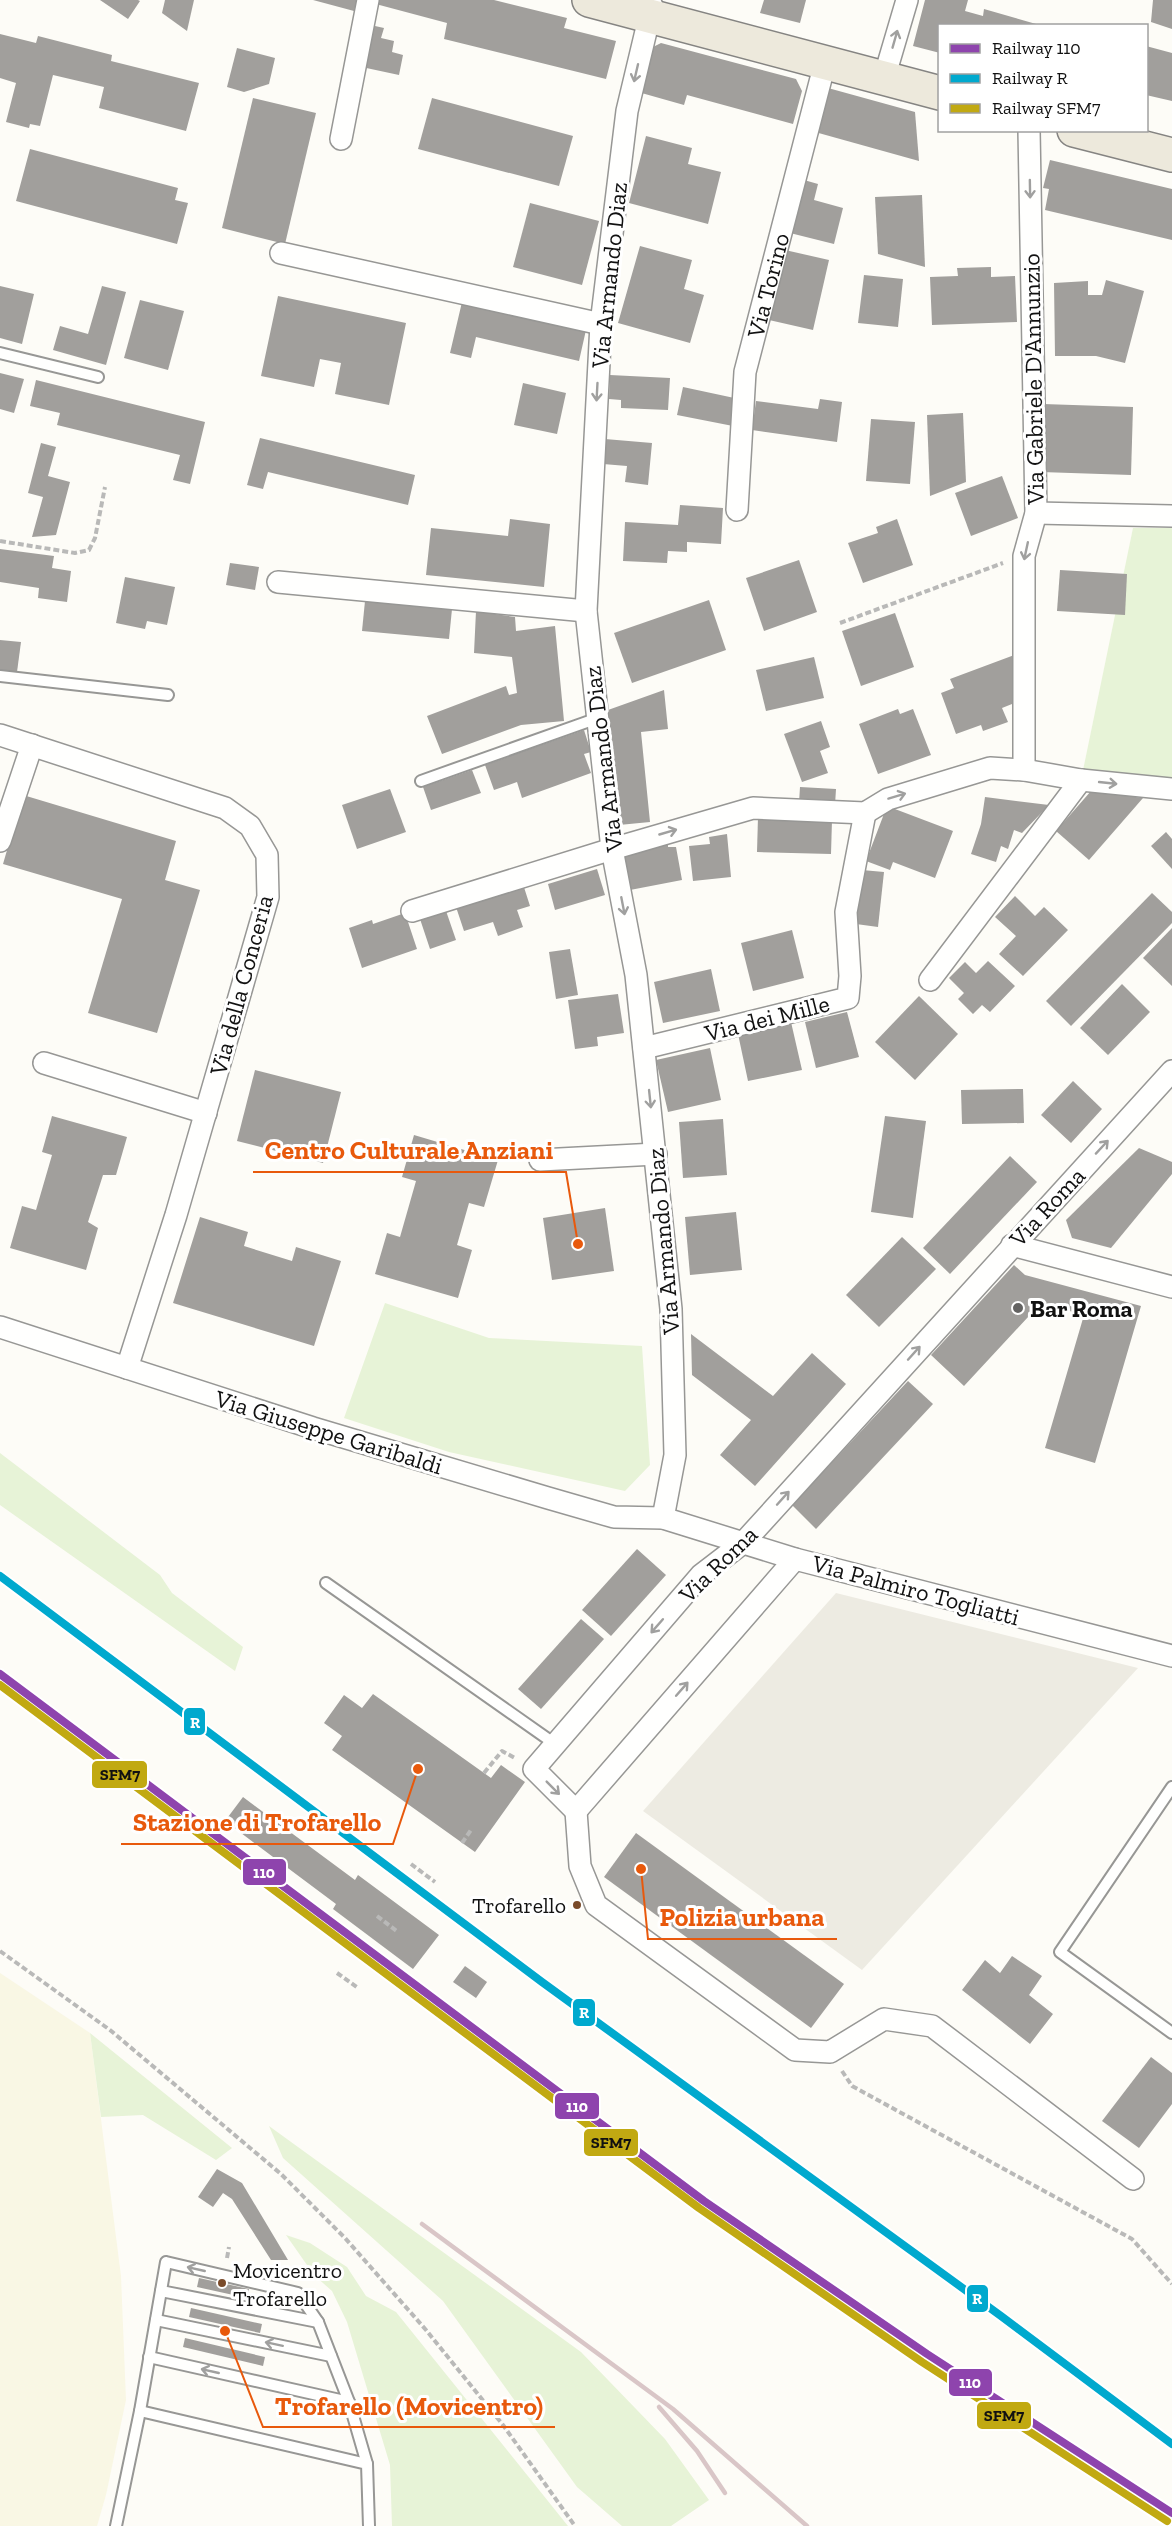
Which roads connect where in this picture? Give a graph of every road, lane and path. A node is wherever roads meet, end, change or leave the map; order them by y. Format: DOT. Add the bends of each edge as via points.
graph roads {
  1 [pos="368,0"];
  2 [pos="589,0"];
  3 [pos="907,0"];
  4 [pos="651,8"];
  5 [pos="825,63"];
  6 [pos="884,78"];
  7 [pos="938,93"];
  8 [pos="1029,132"];
  9 [pos="1082,132"];
  10 [pos="341,139"];
  11 [pos="1172,155"];
  12 [pos="281,253"];
  13 [pos="601,324"];
  14 [pos="0,353"];
  15 [pos="98,377"];
  16 [pos="105,487"];
  17 [pos="737,510"];
  18 [pos="1036,513"];
  19 [pos="1172,516"];
  20 [pos="0,541"];
  21 [pos="1024,556"];
  22 [pos="278,582"];
  23 [pos="586,611"];
  24 [pos="840,623"];
  25 [pos="0,676"];
  26 [pos="168,695"];
  27 [pos="598,718"];
  28 [pos="0,735"];
  29 [pos="32,745"];
  30 [pos="1024,770"];
  31 [pos="1081,780"];
  32 [pos="422,781"];
  33 [pos="1172,789"];
  34 [pos="865,813"];
  35 [pos="0,841"];
  36 [pos="612,849"];
  37 [pos="412,911"];
  38 [pos="930,980"];
  39 [pos="644,1048"];
  40 [pos="44,1063"];
  41 [pos="1172,1071"];
  42 [pos="206,1113"];
  43 [pos="656,1154"];
  44 [pos="540,1160"];
  45 [pos="1012,1245"];
  46 [pos="1172,1287"];
  47 [pos="0,1327"];
  48 [pos="127,1368"];
  49 [pos="663,1518"];
  50 [pos="744,1542"];
  51 [pos="795,1559"];
  52 [pos="326,1583"];
  53 [pos="1172,1656"];
  54 [pos="555,1744"];
  55 [pos="534,1769"];
  56 [pos="484,1773"];
  57 [pos="1172,1787"];
  58 [pos="576,1811"];
  59 [pos="471,1830"];
  60 [pos="462,1843"];
  61 [pos="411,1864"];
  62 [pos="435,1881"];
  63 [pos="377,1916"];
  64 [pos="398,1932"];
  65 [pos="0,1951"];
  66 [pos="337,1973"];
  67 [pos="358,1988"];
  68 [pos="1172,2032"];
  69 [pos="830,2052"];
  70 [pos="1133,2179"];
  71 [pos="1172,2284"];
  72 [pos="161,2291"];
  73 [pos="156,2320"];
  74 [pos="318,2322"];
  75 [pos="331,2356"];
  76 [pos="149,2357"];
  77 [pos="349,2402"];
  78 [pos="140,2411"];
  79 [pos="367,2464"];
  80 [pos="116,2526"];
  81 [pos="369,2526"];
  82 [pos="575,2526"];
  1 -- 10 [label="street"];
  2 -- 4 [label="main road"];
  6 -- 3 [label="street, one-way"];
  4 -- 5 [label="main road"];
  4 -- 13 [label="street, Via Armando Diaz, one-way" via="627,111"];
  5 -- 6 [label="main road"];
  5 -- 17 [label="street, Via Torino" via="745,372"];
  6 -- 7 [label="main road"];
  8 -- 18 [label="street, Via Gabriele D'Annunzio, one-way"];
  9 -- 11 [label="main road"];
  12 -- 13 [label="street"];
  13 -- 23 [label="street, Via Armando Diaz, one-way"];
  14 -- 15 [label="lane"];
  16 -- 20 [label="path" via="89,550 75,553"];
  18 -- 19 [label="street"];
  18 -- 21 [label="street, Via Gabriele D'Annunzio, one-way"];
  21 -- 24 [label="path"];
  21 -- 30 [label="street, Via Gabriele D'Annunzio"];
  22 -- 23 [label="street"];
  23 -- 27 [label="street, Via Armando Diaz"];
  25 -- 26 [label="lane"];
  27 -- 32 [label="lane"];
  27 -- 36 [label="street, Via Armando Diaz"];
  28 -- 29 [label="street, Via della Conceria"];
  29 -- 35 [label="street"];
  29 -- 42 [label="street, Via della Conceria" via="225,808 250,826 267,855 268,897"];
  30 -- 31 [label="street"];
  34 -- 30 [label="street, one-way" via="888,799 990,768"];
  31 -- 33 [label="street, one-way"];
  31 -- 38 [label="street"];
  36 -- 34 [label="street, one-way" via="753,808"];
  34 -- 39 [label="street, Via dei Mille" via="846,912 848,998"];
  36 -- 37 [label="street"];
  36 -- 39 [label="street, Via Armando Diaz, one-way" via="636,975"];
  39 -- 43 [label="street, Via Armando Diaz, one-way"];
  40 -- 42 [label="street"];
  45 -- 41 [label="street, Via Roma, one-way"];
  42 -- 48 [label="street, Via della Conceria"];
  43 -- 44 [label="street"];
  43 -- 49 [label="street, Via Armando Diaz" via="671,1309 675,1455"];
  45 -- 46 [label="street"];
  50 -- 45 [label="street, Via Roma, one-way"];
  47 -- 48 [label="street, Via Giuseppe Garibaldi"];
  48 -- 49 [label="street, Via Giuseppe Garibaldi" via="614,1517"];
  49 -- 50 [label="street, Via Palmiro Togliatti"];
  50 -- 51 [label="street, Via Palmiro Togliatti"];
  50 -- 54 [label="street, Via Roma, one-way" via="701,1575"];
  51 -- 53 [label="street, Via Palmiro Togliatti"];
  58 -- 51 [label="street, one-way"];
  52 -- 54 [label="lane"];
  54 -- 55 [label="street, Via Roma"];
  55 -- 56 [label="path" via="502,1751"];
  55 -- 58 [label="street, one-way"];
  57 -- 68 [label="lane" via="1060,1952"];
  58 -- 69 [label="street" via="580,1866 596,1905 795,2050"];
  59 -- 60 [label="path"];
  61 -- 62 [label="path"];
  63 -- 64 [label="path"];
  65 -- 82 [label="path" via="110,2030 281,2174 345,2238 426,2330 502,2425"];
  66 -- 67 [label="path"];
  69 -- 70 [label="street" via="884,2019 932,2026"];
  69 -- 71 [label="path" via="852,2086 1132,2239"];
  72 -- 73 [label="lane"];
  72 -- 74 [label="lane"];
  74 -- 72 [label="lane, one-way" via="298,2293 166,2262"];
  75 -- 73 [label="lane, one-way"];
  73 -- 76 [label="lane"];
  74 -- 75 [label="lane"];
  75 -- 77 [label="lane"];
  77 -- 76 [label="lane, one-way"];
  76 -- 78 [label="lane"];
  77 -- 79 [label="lane"];
  78 -- 79 [label="lane"];
  78 -- 80 [label="lane"];
  79 -- 81 [label="lane"];
}
